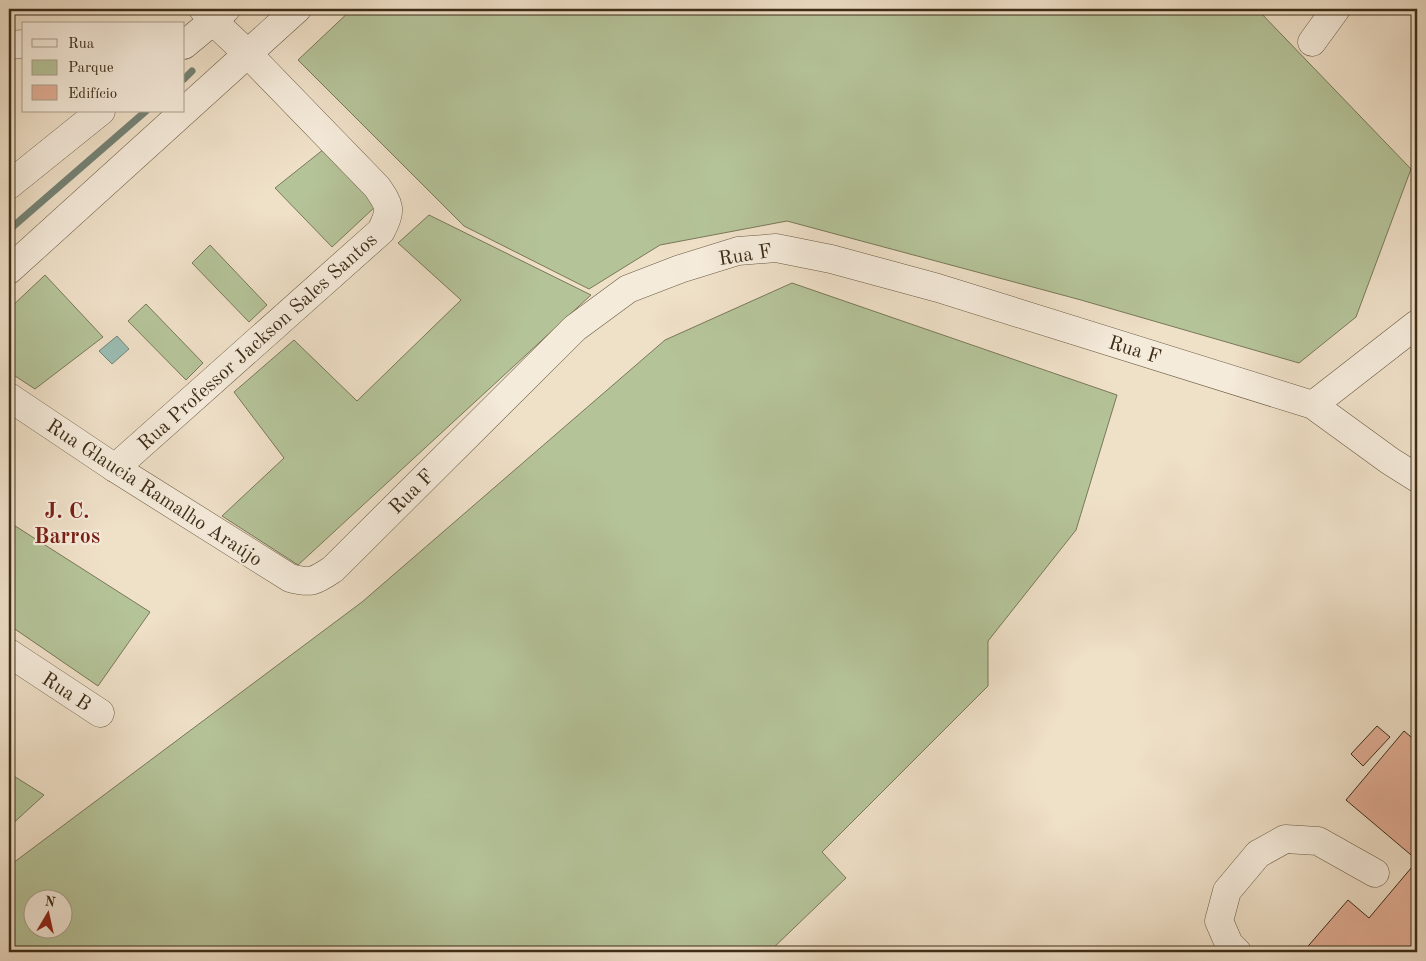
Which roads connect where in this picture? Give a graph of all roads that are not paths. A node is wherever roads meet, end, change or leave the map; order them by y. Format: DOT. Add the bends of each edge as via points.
graph roads {
  1 [pos="297,9"];
  2 [pos="1336,9"];
  3 [pos="214,13"];
  4 [pos="185,26"];
  5 [pos="1312,42"];
  6 [pos="22,44"];
  7 [pos="185,44"];
  8 [pos="9,45"];
  9 [pos="248,54"];
  10 [pos="185,111"];
  11 [pos="100,112"];
  12 [pos="184,112"];
  13 [pos="9,185"];
  14 [pos="9,270"];
  15 [pos="1417,324"];
  16 [pos="9,397"];
  17 [pos="1313,405"];
  18 [pos="115,468"];
  19 [pos="1417,478"];
  20 [pos="304,582"];
  21 [pos="9,653"];
  22 [pos="100,713"];
  23 [pos="1375,873"];
  24 [pos="1237,952"];
  1 -- 9 [label="street"];
  2 -- 5 [label="street"];
  3 -- 4 [label="street"];
  3 -- 7 [label="street"];
  3 -- 9 [label="street, Rua Professor Jackson Sales Santos"];
  6 -- 8 [label="street"];
  9 -- 10 [label="street"];
  9 -- 18 [label="street, Rua Professor Jackson Sales Santos" via="377,187 387,203 388,217 380,231"];
  11 -- 13 [label="street"];
  12 -- 14 [label="street"];
  15 -- 17 [label="street"];
  16 -- 18 [label="street, Rua Glaucia Ramalho Araújo"];
  17 -- 19 [label="street, Rua F"];
  17 -- 20 [label="street, Rua F" via="938,288 776,248 738,251 628,289 575,328 333,569 318,579"];
  18 -- 20 [label="street, Rua Glaucia Ramalho Araújo" via="290,578"];
  21 -- 22 [label="street, Rua B"];
  23 -- 24 [label="street" via="1318,841 1285,839 1258,854 1227,891 1219,921 1229,944"];
}
